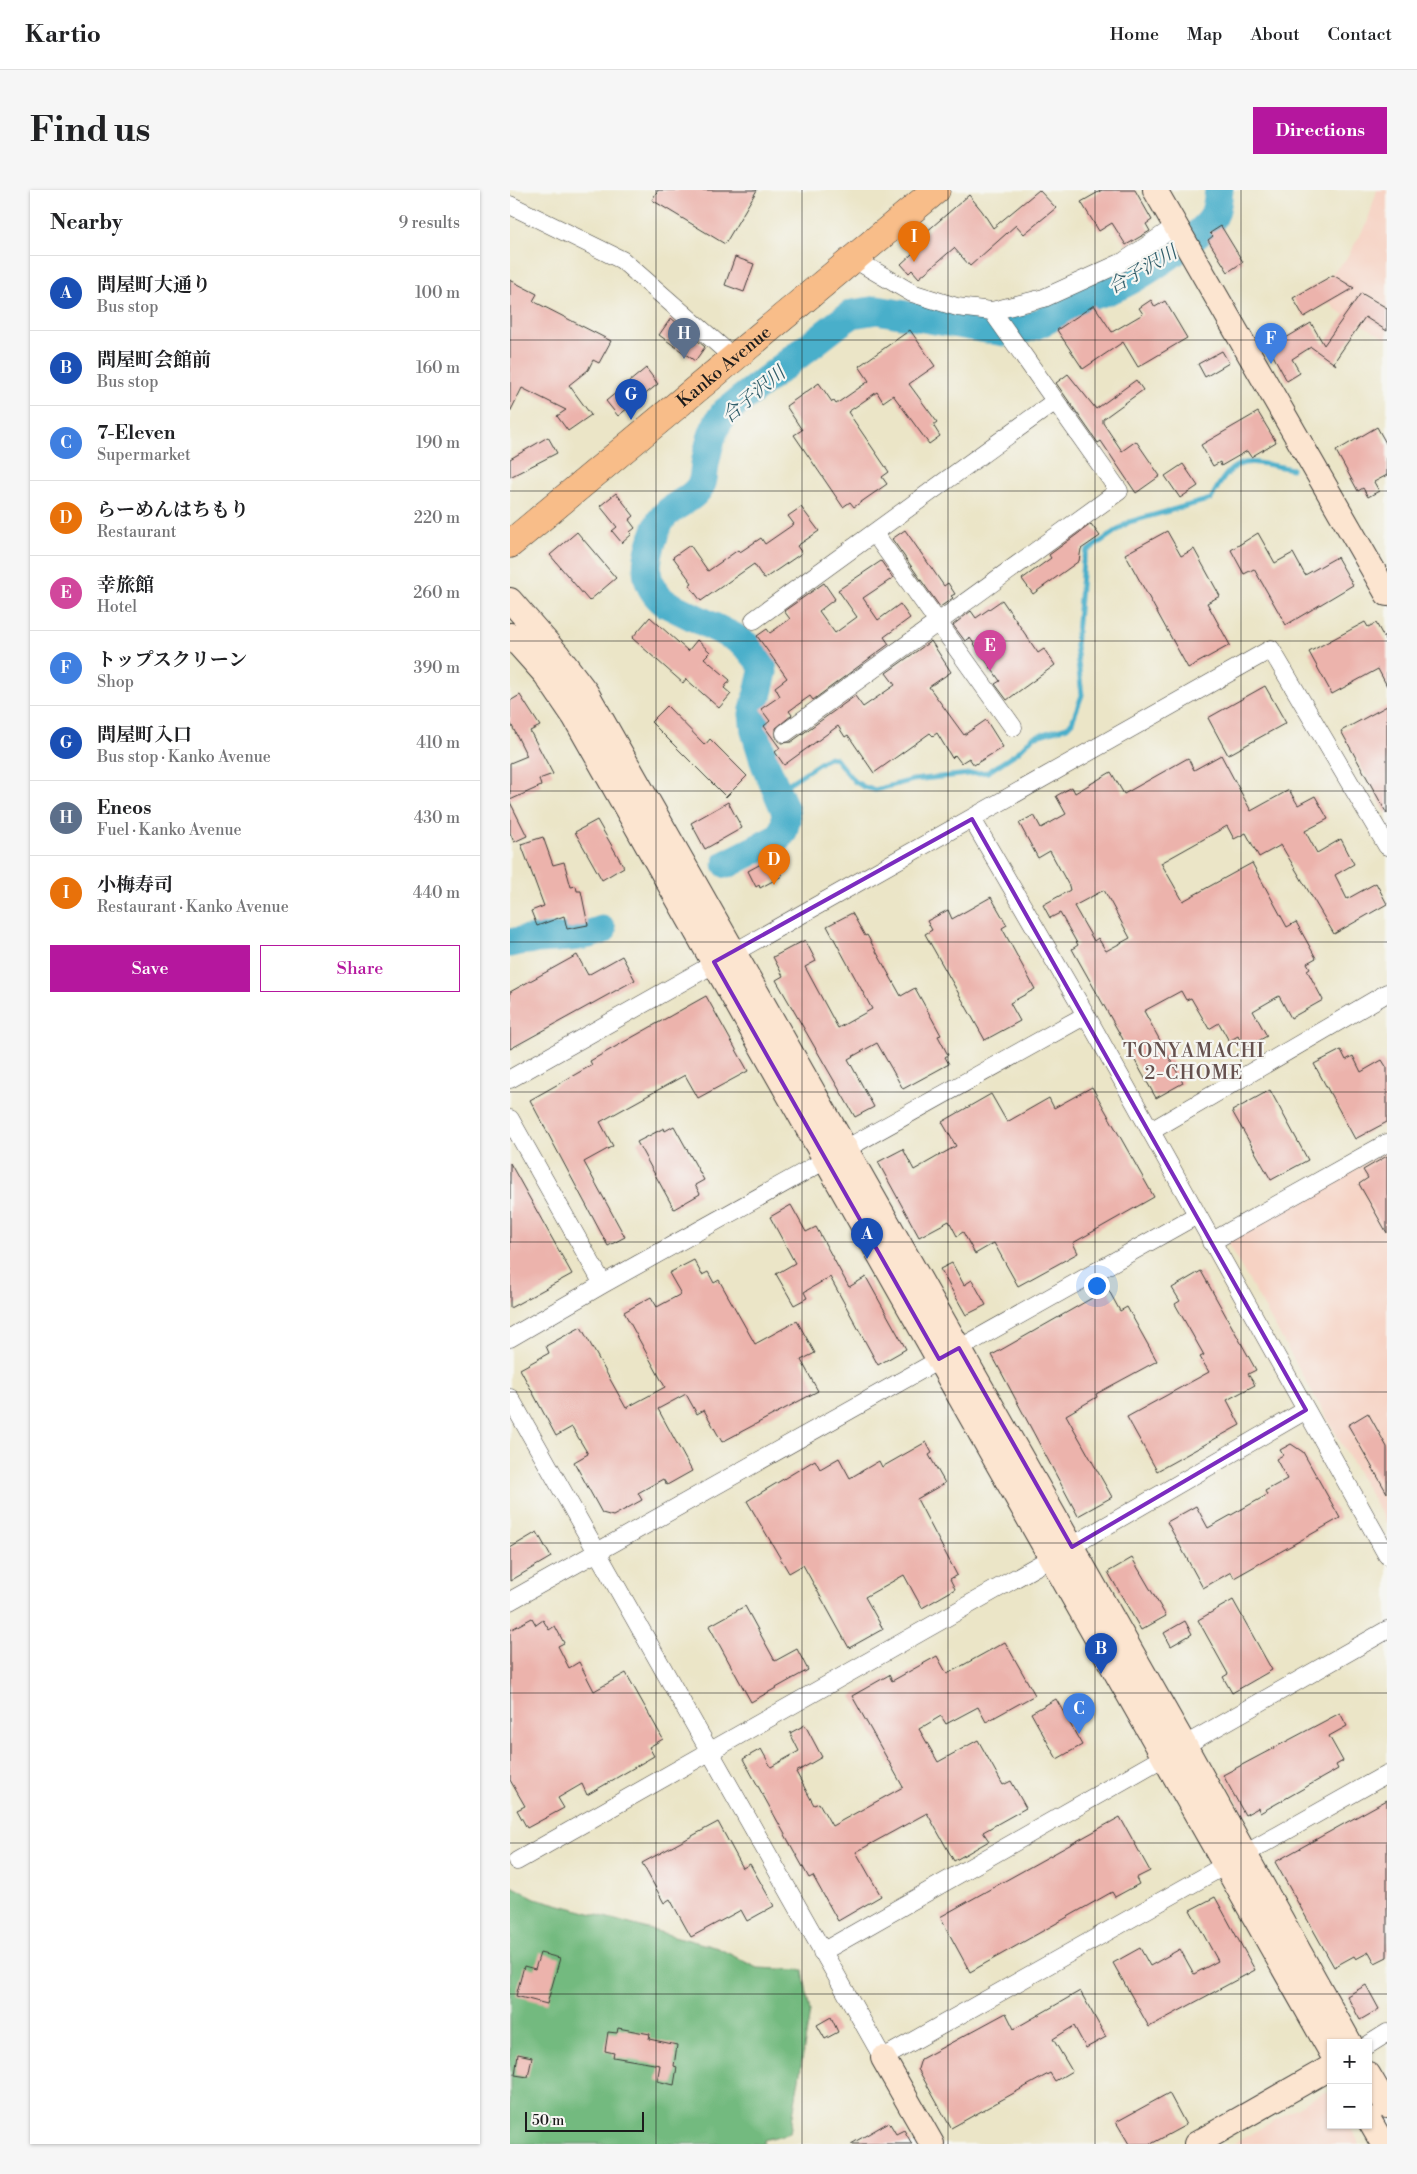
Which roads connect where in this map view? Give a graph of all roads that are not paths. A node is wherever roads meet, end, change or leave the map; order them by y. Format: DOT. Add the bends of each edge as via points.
graph roads {
  1 [pos="1155,190"];
  2 [pos="924,193"];
  3 [pos="510,205"];
  4 [pos="1181,235"];
  5 [pos="854,259"];
  6 [pos="995,317"];
  7 [pos="734,358"];
  8 [pos="1054,402"];
  9 [pos="874,534"];
  10 [pos="510,544"];
  11 [pos="1387,594"];
  12 [pos="510,600"];
  13 [pos="754,620"];
  14 [pos="937,622"];
  15 [pos="510,635"];
  16 [pos="1013,727"];
  17 [pos="785,733"];
  18 [pos="972,819"];
  19 [pos="1387,846"];
  20 [pos="724,957"];
  21 [pos="1387,993"];
  22 [pos="1086,1015"];
  23 [pos="510,1079"];
  24 [pos="510,1119"];
  25 [pos="1151,1131"];
  26 [pos="1387,1142"];
  27 [pos="846,1150"];
  28 [pos="826,1161"];
  29 [pos="1197,1215"];
  30 [pos="1211,1242"];
  31 [pos="603,1284"];
  32 [pos="510,1338"];
  33 [pos="949,1354"];
  34 [pos="510,1398"];
  35 [pos="1306,1410"];
  36 [pos="1072,1546"];
  37 [pos="598,1551"];
  38 [pos="1387,1556"];
  39 [pos="1051,1558"];
  40 [pos="510,1602"];
  41 [pos="1387,1630"];
  42 [pos="1184,1746"];
  43 [pos="711,1751"];
  44 [pos="1164,1758"];
  45 [pos="1387,1774"];
  46 [pos="1233,1859"];
  47 [pos="517,1861"];
  48 [pos="822,1952"];
  49 [pos="1387,2033"];
  50 [pos="1347,2039"];
  51 [pos="1372,2042"];
  52 [pos="1327,2044"];
  53 [pos="883,2058"];
  54 [pos="1327,2069"];
  55 [pos="1372,2081"];
  56 [pos="1387,2106"];
  57 [pos="1372,2125"];
  58 [pos="932,2144"];
  59 [pos="1196,2144"];
  60 [pos="1383,2144"];
  1 -- 4 [label="street"];
  2 -- 5 [label="highway, Kanko Avenue"];
  3 -- 7 [label="street" via="622,260"];
  4 -- 6 [label="street"];
  4 -- 11 [label="street"];
  5 -- 6 [label="street" via="912,293"];
  5 -- 7 [label="highway, Kanko Avenue"];
  6 -- 8 [label="street"];
  7 -- 10 [label="highway, Kanko Avenue"];
  8 -- 9 [label="street"];
  8 -- 14 [label="street" via="1119,491"];
  9 -- 13 [label="street"];
  9 -- 14 [label="street"];
  12 -- 20 [label="street" via="586,692"];
  14 -- 16 [label="street"];
  14 -- 17 [label="street"];
  15 -- 20 [label="street" via="545,674 571,712"];
  18 -- 19 [label="street" via="1271,649"];
  18 -- 20 [label="street"];
  18 -- 22 [label="street"];
  20 -- 23 [label="street"];
  20 -- 27 [label="street"];
  20 -- 28 [label="street"];
  21 -- 25 [label="street"];
  22 -- 25 [label="street"];
  22 -- 27 [label="street"];
  24 -- 31 [label="street"];
  25 -- 29 [label="street"];
  26 -- 30 [label="street"];
  27 -- 28 [label="street"];
  27 -- 33 [label="street"];
  28 -- 31 [label="street"];
  28 -- 33 [label="street"];
  29 -- 30 [label="street"];
  29 -- 33 [label="street"];
  30 -- 35 [label="street"];
  31 -- 32 [label="street"];
  33 -- 36 [label="street"];
  33 -- 37 [label="street"];
  33 -- 39 [label="street"];
  34 -- 37 [label="street"];
  35 -- 36 [label="street"];
  35 -- 38 [label="street"];
  36 -- 39 [label="street"];
  36 -- 42 [label="street"];
  37 -- 40 [label="street"];
  37 -- 43 [label="street"];
  39 -- 43 [label="street"];
  39 -- 44 [label="street"];
  41 -- 42 [label="street"];
  42 -- 44 [label="street"];
  42 -- 46 [label="street"];
  43 -- 47 [label="street"];
  43 -- 48 [label="street"];
  44 -- 46 [label="street"];
  44 -- 48 [label="street"];
  45 -- 46 [label="street"];
  46 -- 50 [label="street"];
  46 -- 52 [label="street"];
  46 -- 53 [label="street"];
  48 -- 53 [label="street"];
  49 -- 51 [label="street"];
  53 -- 58 [label="street"];
  54 -- 59 [label="street"];
  55 -- 56 [label="street"];
  57 -- 60 [label="street"];
}
